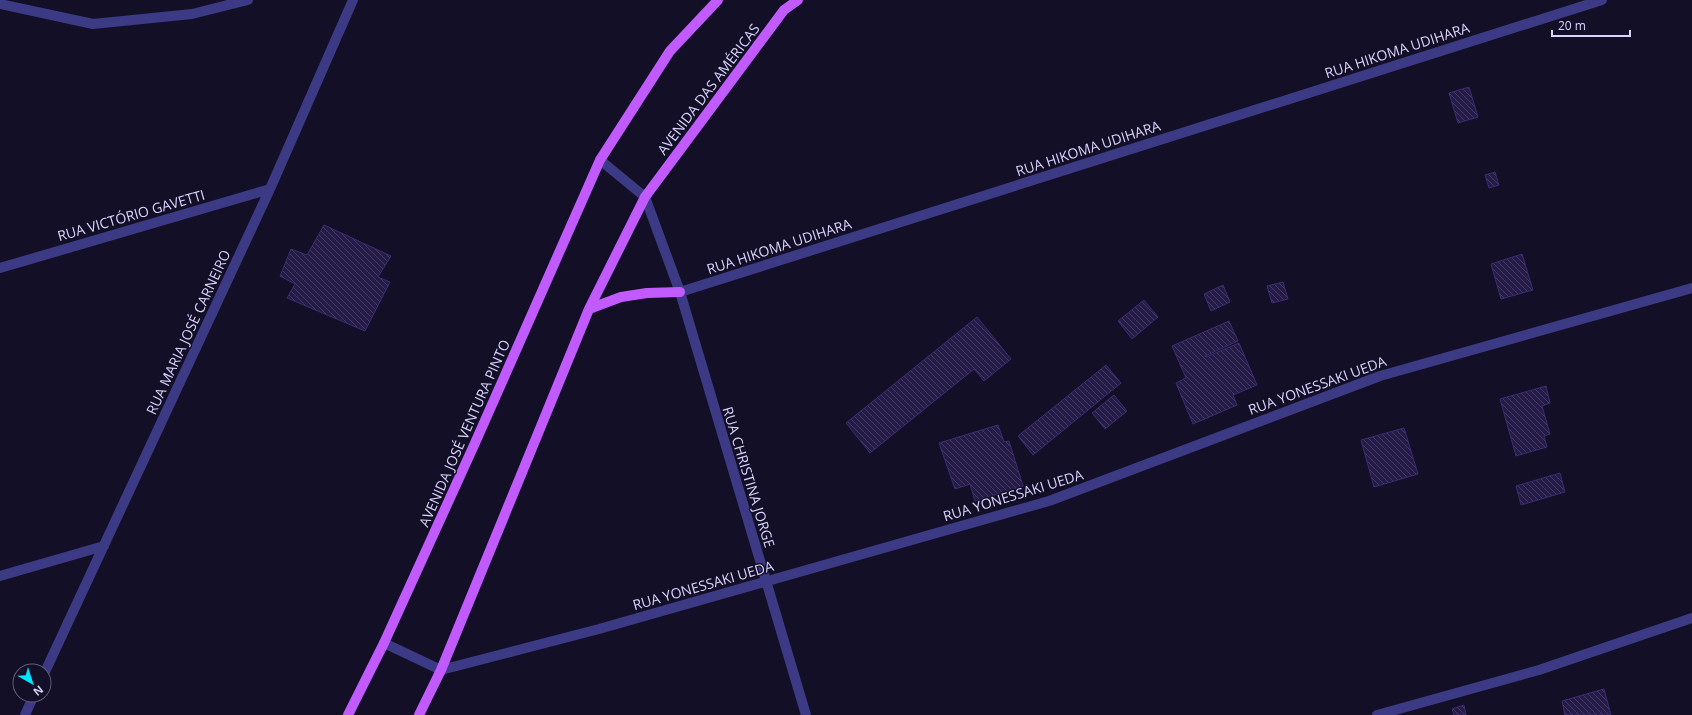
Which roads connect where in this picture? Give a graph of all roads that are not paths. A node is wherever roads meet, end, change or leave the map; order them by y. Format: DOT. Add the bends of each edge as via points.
graph roads {
  1 [pos="248,0"];
  2 [pos="353,0"];
  3 [pos="718,0"];
  4 [pos="798,0"];
  5 [pos="1602,0"];
  6 [pos="0,4"];
  7 [pos="600,160"];
  8 [pos="270,189"];
  9 [pos="645,197"];
  10 [pos="0,268"];
  11 [pos="1692,288"];
  12 [pos="680,292"];
  13 [pos="590,308"];
  14 [pos="104,546"];
  15 [pos="0,576"];
  16 [pos="766,582"];
  17 [pos="1692,618"];
  18 [pos="384,643"];
  19 [pos="49,663"];
  20 [pos="441,670"];
  21 [pos="30,703"];
  22 [pos="25,715"];
  23 [pos="348,715"];
  24 [pos="419,715"];
  25 [pos="806,715"];
  26 [pos="1377,715"];
  1 -- 6 [label="street" via="192,14 93,24"];
  2 -- 8 [label="street, RUA MARIA JOSÉ CARNEIRO"];
  3 -- 7 [label="main road" via="670,51"];
  4 -- 9 [label="main road, AVENIDA DAS AMÉRICAS" via="784,10"];
  5 -- 12 [label="street, RUA HIKOMA UDIHARA"];
  7 -- 9 [label="street"];
  7 -- 18 [label="main road, AVENIDA JOSÉ VENTURA PINTO"];
  8 -- 10 [label="street, RUA VICTÓRIO GAVETTI"];
  8 -- 14 [label="street, RUA MARIA JOSÉ CARNEIRO"];
  9 -- 12 [label="street"];
  9 -- 13 [label="main road"];
  11 -- 16 [label="street, RUA YONESSAKI UEDA" via="1380,376 1049,502"];
  12 -- 13 [label="main road" via="621,297"];
  12 -- 16 [label="street, RUA CHRISTINA JORGE"];
  13 -- 20 [label="main road"];
  14 -- 15 [label="street"];
  14 -- 19 [label="street, RUA MARIA JOSÉ CARNEIRO"];
  16 -- 20 [label="street, RUA YONESSAKI UEDA"];
  16 -- 25 [label="street, RUA CHRISTINA JORGE"];
  17 -- 26 [label="street" via="1540,670"];
  18 -- 20 [label="street"];
  18 -- 23 [label="main road, AVENIDA JOSÉ VENTURA PINTO"];
  20 -- 24 [label="main road"];
  21 -- 22 [label="street"];
}
